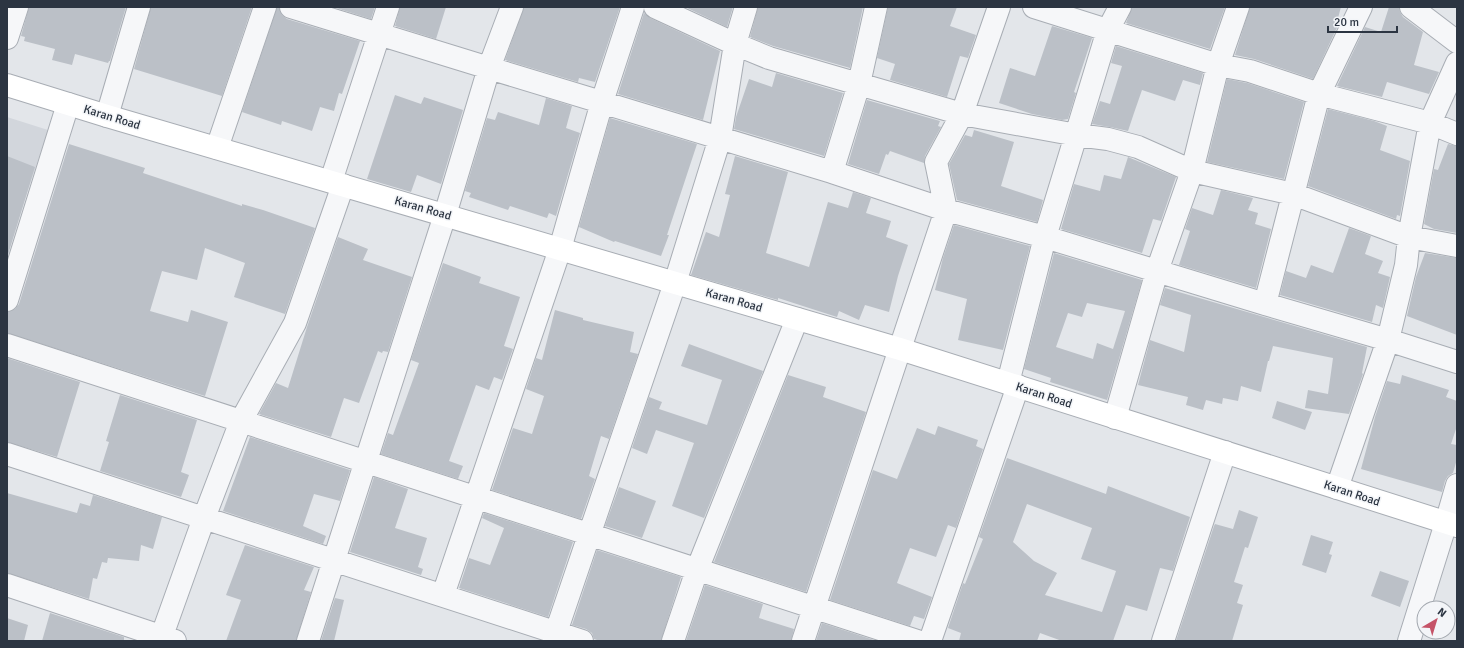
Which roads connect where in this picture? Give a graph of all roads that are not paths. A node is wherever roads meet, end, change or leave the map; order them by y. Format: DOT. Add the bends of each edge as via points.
graph roads {
  1 [pos="17,7"];
  2 [pos="138,7"];
  3 [pos="265,7"];
  4 [pos="291,7"];
  5 [pos="388,7"];
  6 [pos="512,7"];
  7 [pos="633,7"];
  8 [pos="655,7"];
  9 [pos="746,7"];
  10 [pos="876,7"];
  11 [pos="999,7"];
  12 [pos="1034,7"];
  13 [pos="1120,7"];
  14 [pos="1238,7"];
  15 [pos="1361,7"];
  16 [pos="1411,7"];
  17 [pos="1108,30"];
  18 [pos="380,34"];
  19 [pos="7,38"];
  20 [pos="1457,42"];
  21 [pos="735,44"];
  22 [pos="1457,63"];
  23 [pos="1218,66"];
  24 [pos="489,68"];
  25 [pos="859,84"];
  26 [pos="7,85"];
  27 [pos="1319,94"];
  28 [pos="602,102"];
  29 [pos="68,104"];
  30 [pos="962,114"];
  31 [pos="107,116"];
  32 [pos="1430,123"];
  33 [pos="1457,134"];
  34 [pos="1077,135"];
  35 [pos="720,138"];
  36 [pos="217,148"];
  37 [pos="1192,170"];
  38 [pos="832,172"];
  39 [pos="337,183"];
  40 [pos="1293,194"];
  41 [pos="946,210"];
  42 [pos="445,215"];
  43 [pos="1045,237"];
  44 [pos="1409,238"];
  45 [pos="1457,246"];
  46 [pos="560,249"];
  47 [pos="1157,271"];
  48 [pos="675,282"];
  49 [pos="7,300"];
  50 [pos="1265,304"];
  51 [pos="797,319"];
  52 [pos="1388,340"];
  53 [pos="7,345"];
  54 [pos="900,349"];
  55 [pos="1457,362"];
  56 [pos="1013,385"];
  57 [pos="1115,418"];
  58 [pos="241,422"];
  59 [pos="1225,452"];
  60 [pos="7,454"];
  61 [pos="365,462"];
  62 [pos="1457,485"];
  63 [pos="1338,488"];
  64 [pos="476,498"];
  65 [pos="204,518"];
  66 [pos="1452,525"];
  67 [pos="589,534"];
  68 [pos="334,560"];
  69 [pos="697,570"];
  70 [pos="7,585"];
  71 [pos="443,595"];
  72 [pos="814,608"];
  73 [pos="554,637"];
  74 [pos="166,639"];
  75 [pos="308,641"];
  76 [pos="582,641"];
  77 [pos="673,641"];
  78 [pos="803,641"];
  79 [pos="917,641"];
  80 [pos="930,641"];
  81 [pos="1163,641"];
  82 [pos="1409,641"];
  1 -- 19 [label="street"];
  2 -- 31 [label="street"];
  3 -- 36 [label="street"];
  4 -- 18 [label="street"];
  5 -- 18 [label="street"];
  6 -- 24 [label="street"];
  7 -- 28 [label="street"];
  8 -- 21 [label="street"];
  9 -- 21 [label="street"];
  10 -- 25 [label="street"];
  11 -- 30 [label="street"];
  12 -- 17 [label="street"];
  13 -- 17 [label="street"];
  14 -- 23 [label="street"];
  15 -- 27 [label="street"];
  16 -- 20 [label="street"];
  17 -- 23 [label="street"];
  17 -- 34 [label="street"];
  18 -- 24 [label="street"];
  18 -- 39 [label="street"];
  21 -- 25 [label="street" via="769,58"];
  21 -- 35 [label="street"];
  22 -- 32 [label="street"];
  23 -- 27 [label="street" via="1250,71"];
  23 -- 37 [label="street"];
  24 -- 28 [label="street"];
  24 -- 42 [label="street"];
  25 -- 30 [label="street"];
  25 -- 38 [label="street"];
  26 -- 29 [label="street, Karan Road"];
  27 -- 32 [label="street"];
  27 -- 40 [label="street"];
  28 -- 35 [label="street"];
  28 -- 46 [label="street"];
  29 -- 31 [label="street, Karan Road"];
  29 -- 49 [label="street"];
  30 -- 34 [label="street"];
  30 -- 41 [label="street" via="936,162"];
  31 -- 36 [label="street, Karan Road"];
  32 -- 33 [label="street"];
  32 -- 44 [label="street"];
  34 -- 37 [label="street" via="1108,139 1138,147"];
  34 -- 43 [label="street"];
  35 -- 38 [label="street"];
  35 -- 48 [label="street"];
  36 -- 39 [label="street, Karan Road"];
  37 -- 40 [label="street"];
  37 -- 47 [label="street"];
  38 -- 41 [label="street"];
  39 -- 42 [label="street, Karan Road"];
  39 -- 58 [label="street" via="295,323"];
  40 -- 44 [label="street"];
  40 -- 50 [label="street"];
  41 -- 43 [label="street"];
  41 -- 54 [label="street"];
  42 -- 46 [label="street, Karan Road"];
  42 -- 61 [label="street"];
  43 -- 47 [label="street"];
  43 -- 56 [label="street"];
  44 -- 45 [label="street"];
  44 -- 52 [label="street" via="1406,265"];
  46 -- 48 [label="street, Karan Road"];
  46 -- 64 [label="street"];
  47 -- 50 [label="street"];
  47 -- 57 [label="street"];
  48 -- 51 [label="street, Karan Road"];
  48 -- 67 [label="street"];
  50 -- 52 [label="street"];
  51 -- 54 [label="street, Karan Road"];
  51 -- 69 [label="street"];
  52 -- 55 [label="street"];
  52 -- 63 [label="street"];
  53 -- 58 [label="street"];
  54 -- 56 [label="street, Karan Road"];
  54 -- 72 [label="street"];
  56 -- 57 [label="street, Karan Road"];
  56 -- 80 [label="street"];
  57 -- 59 [label="street, Karan Road"];
  58 -- 61 [label="street"];
  58 -- 65 [label="street"];
  59 -- 63 [label="street, Karan Road"];
  59 -- 81 [label="street"];
  60 -- 65 [label="street"];
  61 -- 64 [label="street"];
  61 -- 68 [label="street"];
  62 -- 66 [label="street"];
  63 -- 66 [label="street, Karan Road"];
  64 -- 67 [label="street"];
  64 -- 71 [label="street"];
  65 -- 68 [label="street"];
  65 -- 74 [label="street"];
  66 -- 82 [label="street"];
  67 -- 69 [label="street"];
  67 -- 73 [label="street"];
  68 -- 71 [label="street"];
  68 -- 75 [label="street"];
  69 -- 72 [label="street"];
  69 -- 77 [label="street"];
  70 -- 74 [label="street"];
  71 -- 73 [label="street"];
  72 -- 78 [label="street"];
  72 -- 79 [label="street"];
  73 -- 76 [label="street"];
}
